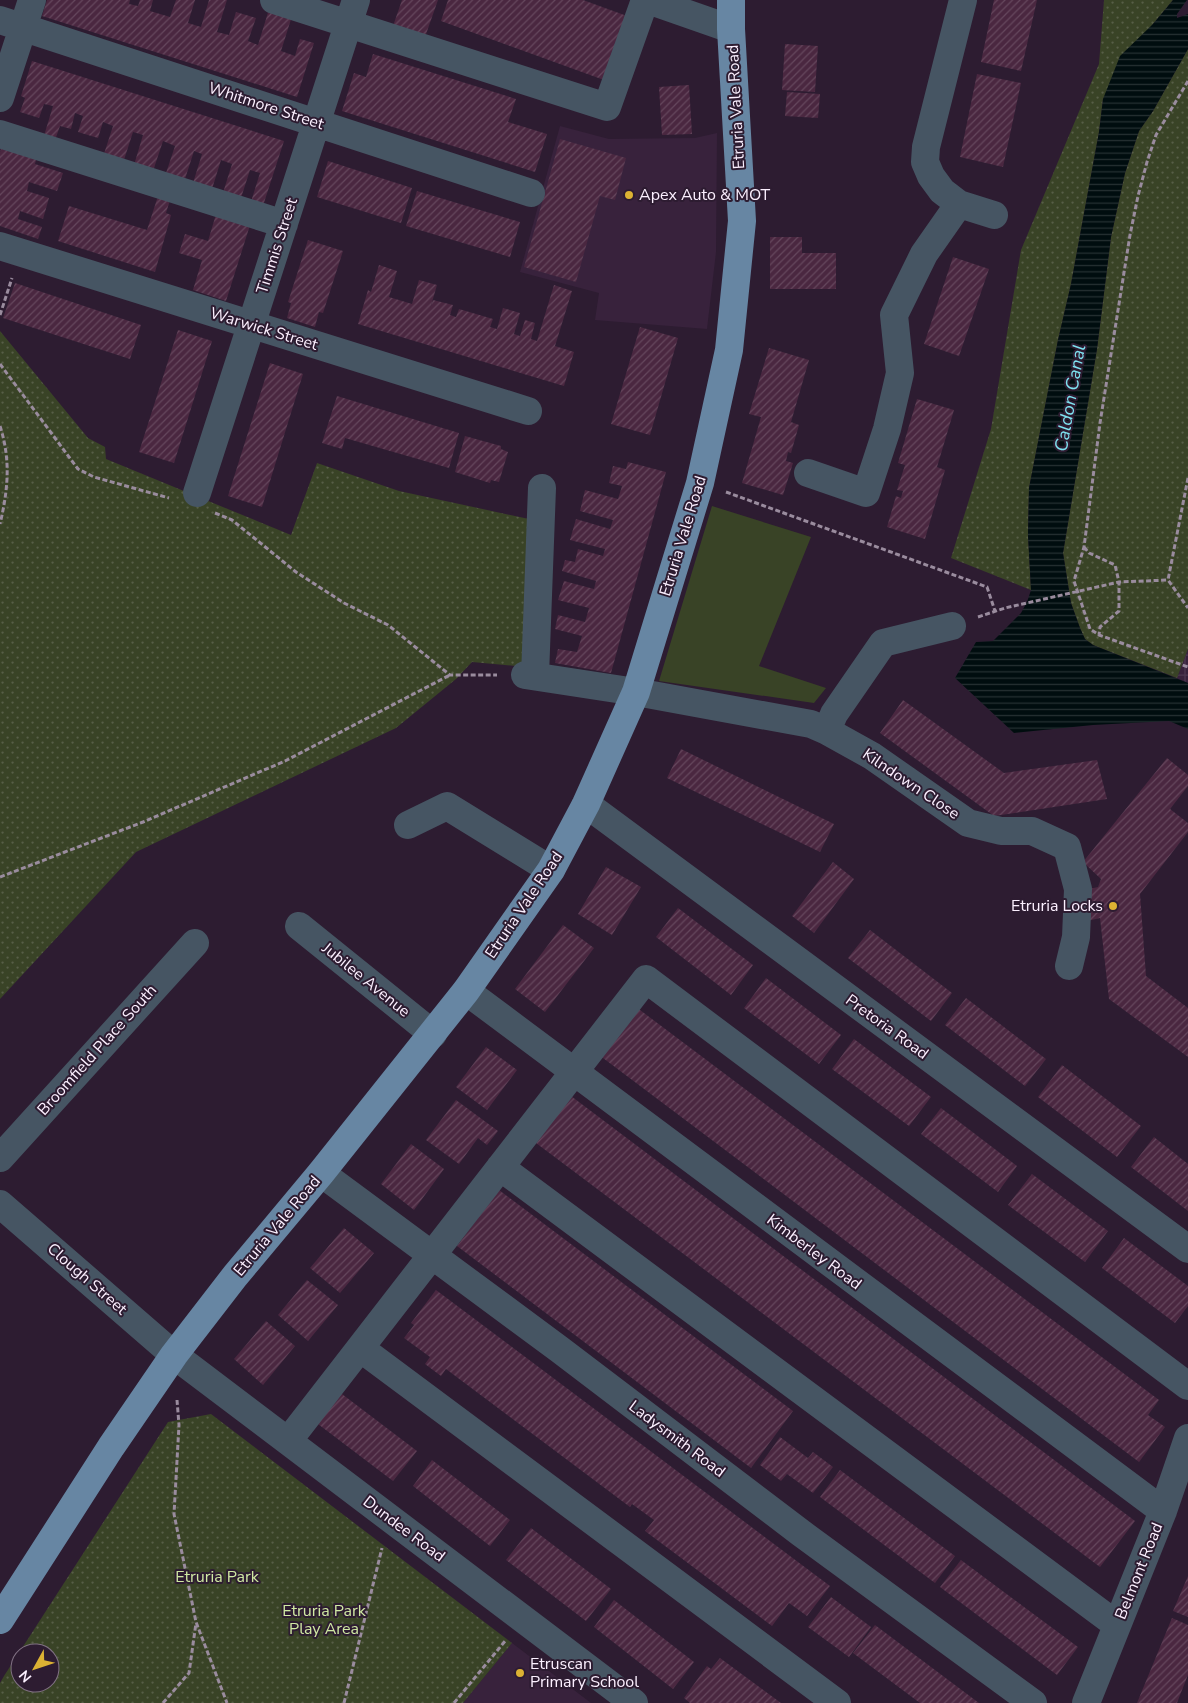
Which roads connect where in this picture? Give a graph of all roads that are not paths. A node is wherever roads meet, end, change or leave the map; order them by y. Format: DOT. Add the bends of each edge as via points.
graph roads {
  1 [pos="32,0"];
  2 [pos="274,0"];
  3 [pos="647,0"];
  4 [pos="731,0"];
  5 [pos="963,0"];
  6 [pos="352,12"];
  7 [pos="12,24"];
  8 [pos="731,29"];
  9 [pos="0,98"];
  10 [pos="317,122"];
  11 [pos="0,134"];
  12 [pos="531,193"];
  13 [pos="959,204"];
  14 [pos="994,215"];
  15 [pos="284,224"];
  16 [pos="10,249"];
  17 [pos="251,325"];
  18 [pos="528,411"];
  19 [pos="808,473"];
  20 [pos="542,488"];
  21 [pos="194,501"];
  22 [pos="952,626"];
  23 [pos="636,692"];
  24 [pos="833,734"];
  25 [pos="586,804"];
  26 [pos="408,825"];
  27 [pos="551,870"];
  28 [pos="299,926"];
  29 [pos="195,943"];
  30 [pos="1068,966"];
  31 [pos="466,991"];
  32 [pos="433,1034"];
  33 [pos="574,1073"];
  34 [pos="0,1158"];
  35 [pos="500,1167"];
  36 [pos="322,1173"];
  37 [pos="0,1204"];
  38 [pos="1188,1249"];
  39 [pos="432,1255"];
  40 [pos="360,1348"];
  41 [pos="174,1355"];
  42 [pos="1188,1386"];
  43 [pos="1188,1438"];
  44 [pos="288,1442"];
  45 [pos="1163,1511"];
  46 [pos="0,1620"];
  47 [pos="1117,1625"];
  48 [pos="634,1703"];
  49 [pos="837,1703"];
  50 [pos="1033,1703"];
  51 [pos="1086,1703"];
  1 -- 7 [label="street"];
  2 -- 6 [label="street"];
  3 -- 6 [label="street" via="607,108"];
  3 -- 8 [label="street"];
  4 -- 8 [label="main road, Etruria Vale Road"];
  5 -- 13 [label="street" via="925,162 942,191"];
  6 -- 10 [label="street, Timmis Street"];
  7 -- 9 [label="street"];
  7 -- 10 [label="street, Whitmore Street"];
  8 -- 23 [label="main road, Etruria Vale Road" via="742,222 729,350 700,483"];
  10 -- 12 [label="street, Whitmore Street"];
  10 -- 15 [label="street, Timmis Street"];
  11 -- 15 [label="street"];
  13 -- 14 [label="street"];
  13 -- 19 [label="street" via="924,254 894,315 900,373 887,430 866,493"];
  15 -- 17 [label="street, Timmis Street"];
  16 -- 17 [label="street, Warwick Street"];
  17 -- 18 [label="street, Warwick Street"];
  17 -- 21 [label="street, Timmis Street"];
  20 -- 23 [label="street, Kilndown Close" via="530,676"];
  22 -- 24 [label="street" via="883,643 834,714"];
  23 -- 24 [label="street, Kilndown Close" via="811,724"];
  23 -- 25 [label="main road, Etruria Vale Road"];
  24 -- 30 [label="street, Kilndown Close" via="872,756 968,823 1001,831 1032,831 1067,846 1078,889 1076,937"];
  25 -- 27 [label="main road, Etruria Vale Road"];
  25 -- 38 [label="street, Pretoria Road"];
  26 -- 27 [label="street" via="447,806"];
  27 -- 31 [label="main road, Etruria Vale Road"];
  28 -- 32 [label="street, Jubilee Avenue"];
  29 -- 34 [label="street, Broomfield Place South"];
  31 -- 32 [label="main road, Etruria Vale Road"];
  31 -- 33 [label="street, Kimberley Road"];
  32 -- 36 [label="main road, Etruria Vale Road"];
  33 -- 35 [label="street"];
  33 -- 42 [label="street" via="646,979"];
  33 -- 45 [label="street, Kimberley Road"];
  35 -- 39 [label="street"];
  35 -- 47 [label="street"];
  36 -- 39 [label="street, Ladysmith Road"];
  36 -- 41 [label="main road, Etruria Vale Road" via="235,1276"];
  37 -- 41 [label="street, Clough Street"];
  39 -- 40 [label="street"];
  39 -- 50 [label="street, Ladysmith Road"];
  40 -- 44 [label="street"];
  40 -- 49 [label="street"];
  41 -- 44 [label="street, Dundee Road"];
  41 -- 46 [label="main road, Etruria Vale Road"];
  43 -- 45 [label="street, Belmont Road"];
  44 -- 48 [label="street, Dundee Road"];
  45 -- 47 [label="street, Belmont Road"];
  47 -- 51 [label="street, Belmont Road"];
}
